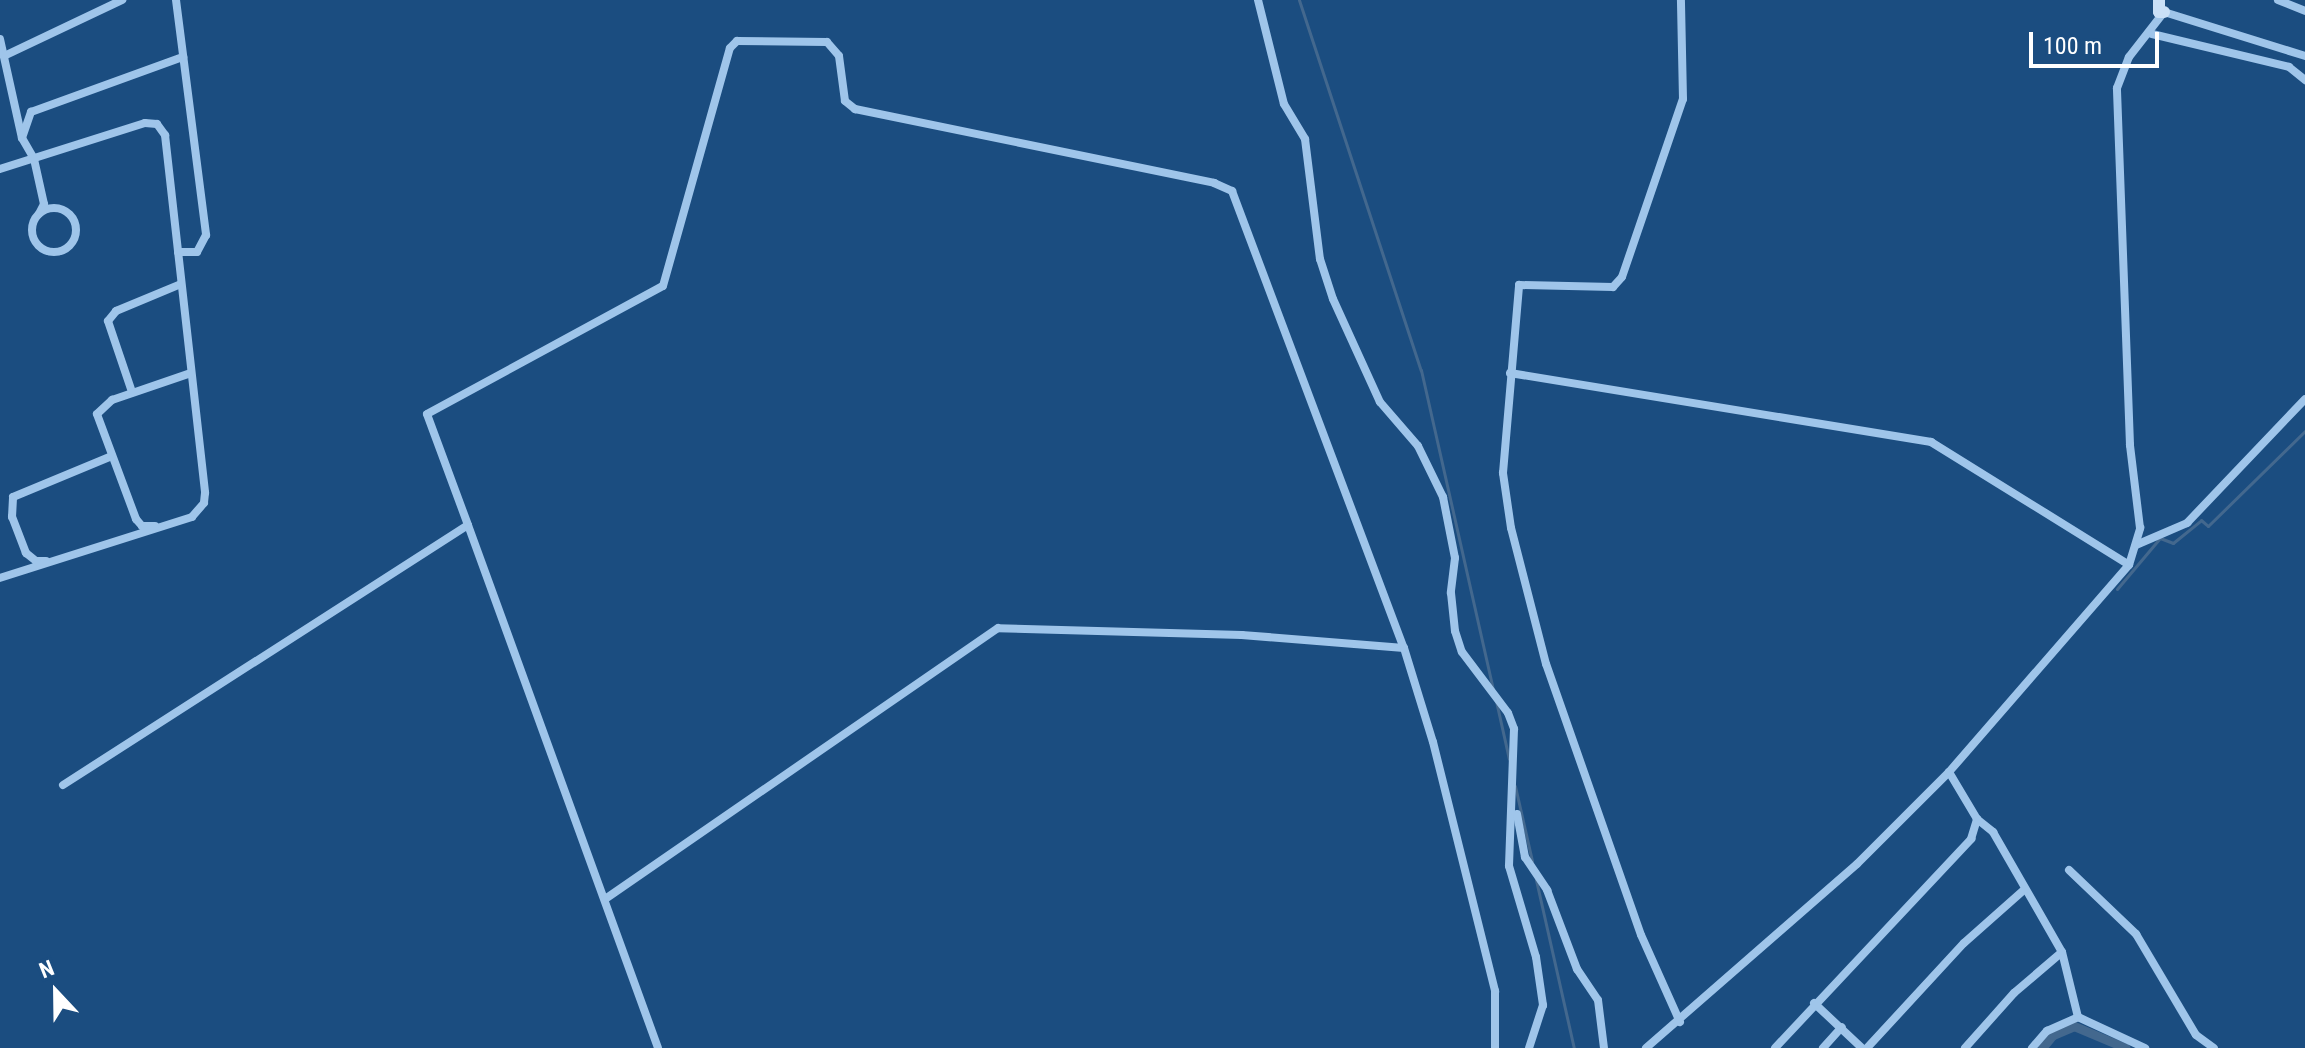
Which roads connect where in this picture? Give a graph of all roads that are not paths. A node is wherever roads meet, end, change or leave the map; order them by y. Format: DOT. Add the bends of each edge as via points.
graph roads {
  1 [pos="122,0"];
  2 [pos="178,0"];
  3 [pos="1258,0"];
  4 [pos="1681,0"];
  5 [pos="2278,0"];
  6 [pos="2161,8"];
  7 [pos="2305,11"];
  8 [pos="2152,34"];
  9 [pos="0,39"];
  10 [pos="4,56"];
  11 [pos="2305,56"];
  12 [pos="183,57"];
  13 [pos="2305,80"];
  14 [pos="22,138"];
  15 [pos="34,159"];
  16 [pos="0,169"];
  17 [pos="44,204"];
  18 [pos="56,208"];
  19 [pos="39,214"];
  20 [pos="178,252"];
  21 [pos="181,284"];
  22 [pos="191,373"];
  23 [pos="1510,373"];
  24 [pos="132,392"];
  25 [pos="2305,399"];
  26 [pos="112,456"];
  27 [pos="136,519"];
  28 [pos="468,525"];
  29 [pos="161,526"];
  30 [pos="130,537"];
  31 [pos="2136,545"];
  32 [pos="26,553"];
  33 [pos="55,561"];
  34 [pos="2129,565"];
  35 [pos="10,575"];
  36 [pos="0,578"];
  37 [pos="1404,648"];
  38 [pos="1949,772"];
  39 [pos="63,785"];
  40 [pos="1514,801"];
  41 [pos="1977,819"];
  42 [pos="2069,870"];
  43 [pos="2025,889"];
  44 [pos="605,899"];
  45 [pos="2062,952"];
  46 [pos="1814,1003"];
  47 [pos="2078,1017"];
  48 [pos="1680,1022"];
  49 [pos="1842,1027"];
  50 [pos="1648,1047"];
  51 [pos="658,1048"];
  52 [pos="1495,1048"];
  53 [pos="1529,1048"];
  54 [pos="1604,1048"];
  55 [pos="1775,1048"];
  56 [pos="1823,1048"];
  57 [pos="1864,1048"];
  58 [pos="1965,1048"];
  59 [pos="2032,1048"];
  60 [pos="2145,1048"];
  61 [pos="2214,1048"];
  1 -- 10 [label="street"];
  2 -- 12 [label="street"];
  3 -- 40 [label="street" via="1284,104 1305,139 1320,259 1343,328 1380,402 1418,446 1443,497 1455,558 1455,631 1462,652 1514,729"];
  4 -- 23 [label="street" via="1683,99 1622,277 1613,287 1519,285"];
  5 -- 7 [label="street"];
  6 -- 8 [label="street"];
  6 -- 11 [label="street"];
  8 -- 13 [label="street" via="2289,67"];
  8 -- 31 [label="street" via="2129,57 2117,88 2130,445 2140,528"];
  9 -- 10 [label="street"];
  10 -- 14 [label="street"];
  12 -- 14 [label="street" via="31,112"];
  12 -- 20 [label="street" via="206,235 197,252"];
  14 -- 15 [label="street"];
  15 -- 16 [label="street"];
  15 -- 17 [label="street"];
  15 -- 20 [label="street" via="145,123 157,124 165,135"];
  17 -- 18 [label="street"];
  17 -- 19 [label="street"];
  18 -- 19 [label="street"];
  18 -- 19 [label="street" via="71,215 76,231 61,251 45,250 33,237"];
  20 -- 21 [label="street"];
  21 -- 22 [label="street"];
  21 -- 24 [label="street" via="116,311 108,321"];
  22 -- 24 [label="street"];
  22 -- 29 [label="street" via="204,503 192,517"];
  23 -- 34 [label="street" via="1931,442"];
  23 -- 48 [label="street" via="1503,473 1511,528 1542,649 1641,935"];
  24 -- 26 [label="street" via="101,406 97,414"];
  25 -- 31 [label="street" via="2187,523"];
  26 -- 27 [label="street"];
  26 -- 32 [label="street" via="13,497 12,517"];
  27 -- 29 [label="street" via="142,526"];
  27 -- 30 [label="street"];
  28 -- 37 [label="street" via="427,414 663,286 730,48 748,38 814,38 835,47 841,90 855,109 1232,191"];
  28 -- 39 [label="street"];
  28 -- 44 [label="street"];
  29 -- 30 [label="street"];
  30 -- 33 [label="street"];
  31 -- 34 [label="street"];
  32 -- 33 [label="street" via="36,561"];
  32 -- 35 [label="street"];
  33 -- 35 [label="street"];
  34 -- 38 [label="street"];
  35 -- 36 [label="street"];
  37 -- 44 [label="street" via="1242,635 998,628"];
  37 -- 52 [label="street" via="1492,977"];
  38 -- 41 [label="street"];
  38 -- 48 [label="street" via="1857,864"];
  40 -- 53 [label="street" via="1509,866 1536,957 1543,1005"];
  40 -- 54 [label="street" via="1525,857 1547,890 1581,978 1598,1000"];
  41 -- 43 [label="street" via="1993,832"];
  41 -- 46 [label="street" via="1971,839"];
  42 -- 61 [label="street" via="2136,934 2196,1035"];
  43 -- 45 [label="street"];
  43 -- 57 [label="street" via="1964,943"];
  44 -- 51 [label="street"];
  45 -- 47 [label="street"];
  45 -- 58 [label="street" via="2014,993"];
  46 -- 49 [label="street"];
  46 -- 55 [label="street"];
  47 -- 59 [label="street" via="2047,1031"];
  47 -- 60 [label="street"];
  48 -- 50 [label="street"];
  49 -- 56 [label="street"];
  49 -- 57 [label="street"];
}
